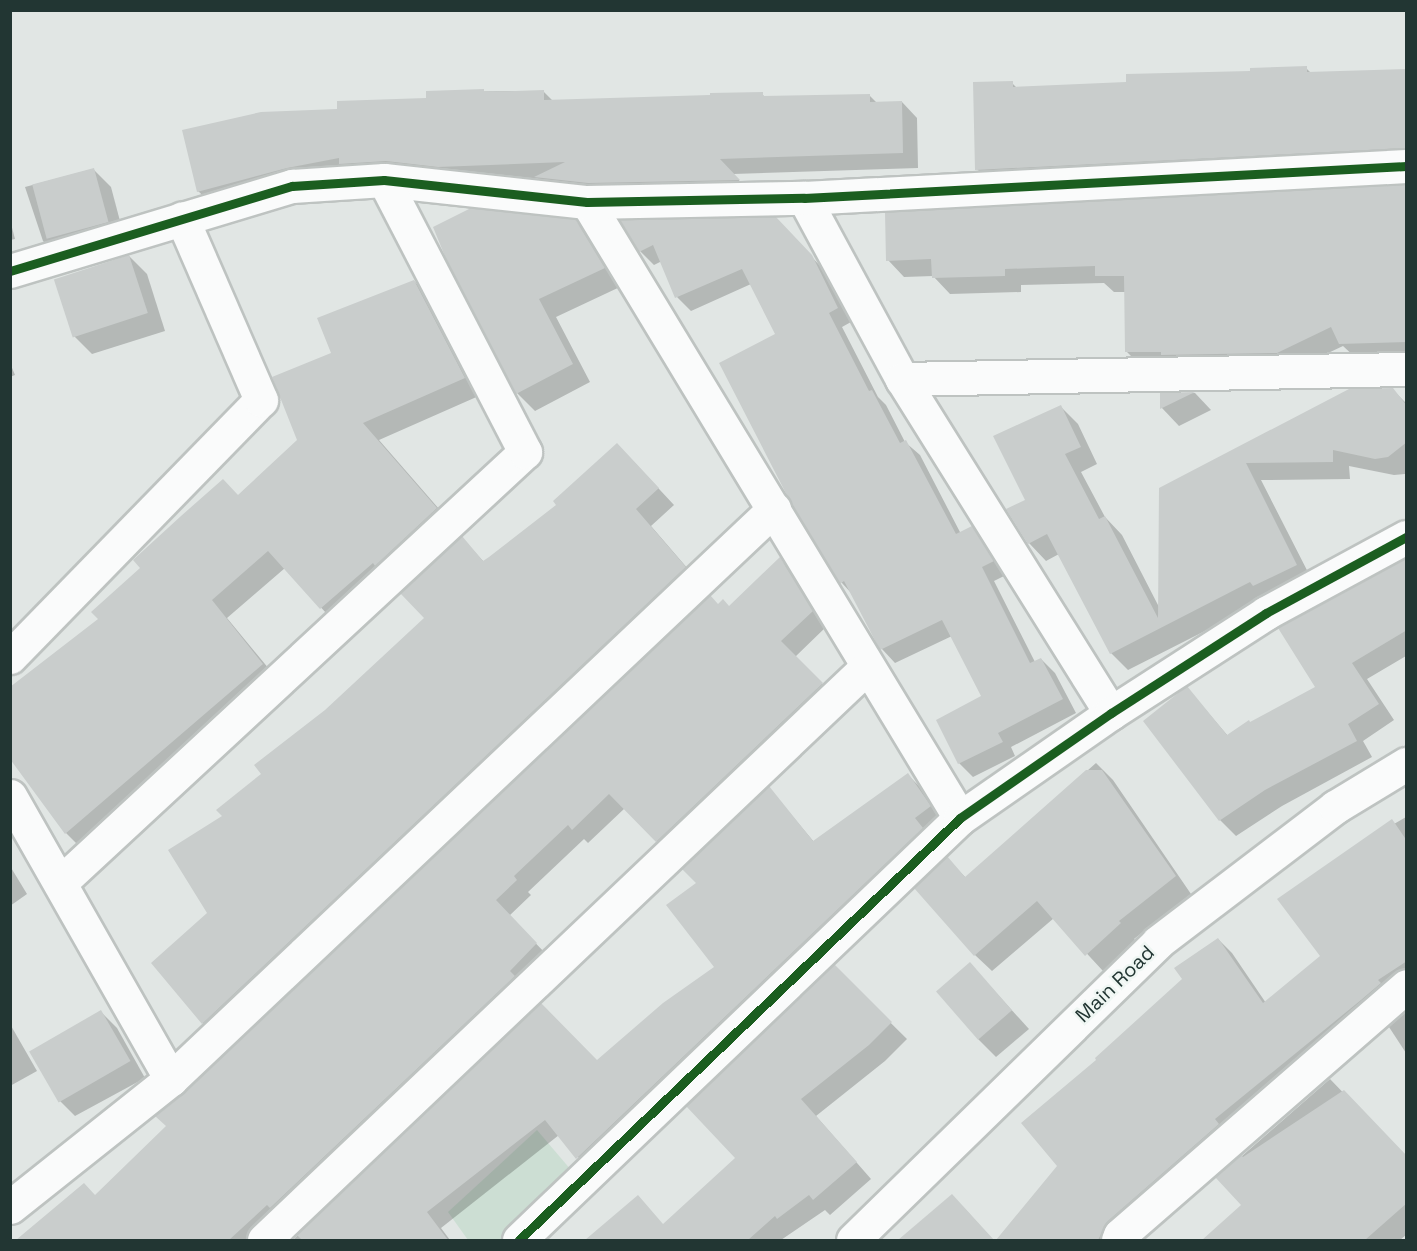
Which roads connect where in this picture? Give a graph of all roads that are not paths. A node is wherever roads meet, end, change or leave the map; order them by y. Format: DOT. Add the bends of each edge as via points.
graph roads {
  1 [pos="1407,166"];
  2 [pos="384,180"];
  3 [pos="804,198"];
  4 [pos="587,202"];
  5 [pos="182,218"];
  6 [pos="10,271"];
  7 [pos="1407,369"];
  8 [pos="902,379"];
  9 [pos="774,509"];
  10 [pos="1407,537"];
  11 [pos="10,657"];
  12 [pos="867,667"];
  13 [pos="1112,713"];
  14 [pos="1407,764"];
  15 [pos="10,796"];
  16 [pos="960,818"];
  17 [pos="60,883"];
  18 [pos="1407,986"];
  19 [pos="171,1079"];
  20 [pos="10,1207"];
  21 [pos="264,1240"];
  22 [pos="519,1240"];
  23 [pos="853,1240"];
  24 [pos="1118,1240"];
  1 -- 3 [label="street"];
  2 -- 4 [label="street"];
  2 -- 5 [label="street" via="292,186"];
  2 -- 17 [label="street" via="525,452"];
  3 -- 4 [label="street"];
  3 -- 8 [label="street"];
  4 -- 9 [label="street"];
  5 -- 6 [label="street"];
  5 -- 11 [label="street" via="261,400"];
  7 -- 8 [label="street"];
  8 -- 13 [label="street"];
  9 -- 12 [label="street"];
  9 -- 19 [label="street"];
  10 -- 13 [label="street" via="1266,613"];
  12 -- 16 [label="street"];
  12 -- 21 [label="street"];
  13 -- 16 [label="street"];
  14 -- 23 [label="street, Main Road" via="1335,807 1158,942"];
  15 -- 17 [label="street"];
  16 -- 22 [label="street"];
  17 -- 19 [label="street"];
  18 -- 24 [label="street"];
  19 -- 20 [label="street"];
}
